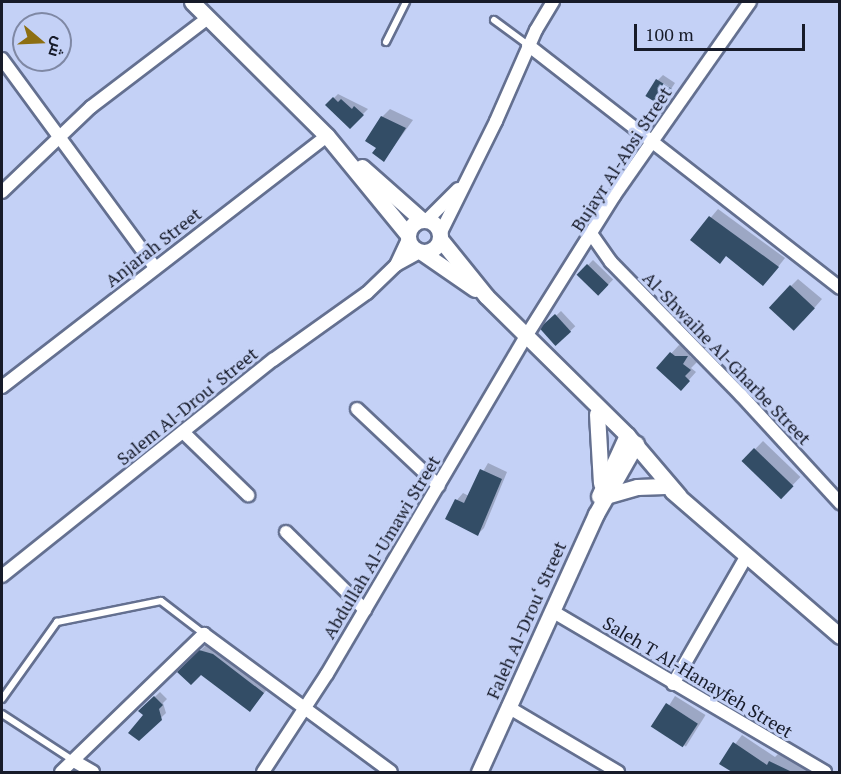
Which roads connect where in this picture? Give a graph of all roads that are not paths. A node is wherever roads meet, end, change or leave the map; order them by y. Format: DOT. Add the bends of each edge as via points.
graph roads {
  1 [pos="192,2"];
  2 [pos="406,2"];
  3 [pos="554,2"];
  4 [pos="750,2"];
  5 [pos="208,18"];
  6 [pos="494,20"];
  7 [pos="386,42"];
  8 [pos="528,45"];
  9 [pos="2,59"];
  10 [pos="327,136"];
  11 [pos="61,138"];
  12 [pos="653,140"];
  13 [pos="345,156"];
  14 [pos="461,186"];
  15 [pos="2,192"];
  16 [pos="424,220"];
  17 [pos="592,235"];
  18 [pos="440,236"];
  19 [pos="408,237"];
  20 [pos="421,252"];
  21 [pos="396,265"];
  22 [pos="155,267"];
  23 [pos="840,288"];
  24 [pos="486,296"];
  25 [pos="525,338"];
  26 [pos="2,387"];
  27 [pos="588,399"];
  28 [pos="357,409"];
  29 [pos="597,414"];
  30 [pos="183,432"];
  31 [pos="629,444"];
  32 [pos="439,486"];
  33 [pos="665,486"];
  34 [pos="605,493"];
  35 [pos="248,495"];
  36 [pos="679,496"];
  37 [pos="840,503"];
  38 [pos="286,532"];
  39 [pos="746,557"];
  40 [pos="2,576"];
  41 [pos="364,610"];
  42 [pos="552,611"];
  43 [pos="204,634"];
  44 [pos="840,636"];
  45 [pos="673,684"];
  46 [pos="2,699"];
  47 [pos="508,707"];
  48 [pos="305,709"];
  49 [pos="2,714"];
  50 [pos="492,743"];
  51 [pos="74,761"];
  52 [pos="61,772"];
  53 [pos="93,772"];
  54 [pos="263,772"];
  55 [pos="392,772"];
  56 [pos="474,772"];
  57 [pos="479,772"];
  58 [pos="618,772"];
  59 [pos="825,772"];
  1 -- 5 [label="street"];
  2 -- 7 [label="lane"];
  3 -- 8 [label="street"];
  4 -- 12 [label="street, Bujayr Al-Absi Street"];
  5 -- 10 [label="street"];
  5 -- 11 [label="street" via="91,107"];
  6 -- 8 [label="lane"];
  8 -- 12 [label="street"];
  8 -- 14 [label="street" via="496,121"];
  9 -- 11 [label="street"];
  10 -- 13 [label="street"];
  10 -- 22 [label="street, Anjarah Street"];
  11 -- 15 [label="street"];
  11 -- 22 [label="street"];
  12 -- 17 [label="street, Bujayr Al-Absi Street"];
  12 -- 23 [label="street"];
  13 -- 16 [label="street"];
  13 -- 19 [label="street"];
  14 -- 16 [label="street"];
  14 -- 18 [label="street"];
  16 -- 18 [label="street" via="436,225"];
  16 -- 19 [label="street" via="414,224"];
  17 -- 25 [label="street, Bujayr Al-Absi Street"];
  17 -- 37 [label="street, Al-Shwaihe Al-Gharbe Street" via="611,262 741,394"];
  18 -- 20 [label="street" via="436,248"];
  18 -- 24 [label="street"];
  19 -- 20 [label="street"];
  19 -- 21 [label="street, Salem Al-Drou‘ Street"];
  20 -- 21 [label="street, Salem Al-Drou‘ Street"];
  20 -- 24 [label="street"];
  21 -- 30 [label="street, Salem Al-Drou‘ Street" via="367,292"];
  22 -- 26 [label="street, Anjarah Street"];
  24 -- 25 [label="street"];
  25 -- 27 [label="street"];
  25 -- 32 [label="street, Abdullah Al-Umawi Street"];
  27 -- 29 [label="street"];
  27 -- 31 [label="street"];
  28 -- 32 [label="street"];
  29 -- 31 [label="street"];
  29 -- 34 [label="street"];
  30 -- 35 [label="street"];
  30 -- 40 [label="street, Salem Al-Drou‘ Street"];
  31 -- 33 [label="street"];
  31 -- 34 [label="street, Faleh Al-Drou‘ Street"];
  31 -- 36 [label="street"];
  32 -- 41 [label="street, Abdullah Al-Umawi Street"];
  33 -- 34 [label="street"];
  33 -- 36 [label="street"];
  34 -- 42 [label="street, Faleh Al-Drou‘ Street"];
  36 -- 39 [label="street"];
  38 -- 41 [label="street"];
  39 -- 44 [label="street"];
  39 -- 45 [label="street"];
  41 -- 48 [label="street, Abdullah Al-Umawi Street"];
  42 -- 45 [label="street, Saleh T Al-Hanayfeh Street"];
  42 -- 47 [label="street, Faleh Al-Drou‘ Street"];
  43 -- 46 [label="lane" via="161,601 57,622"];
  43 -- 48 [label="street"];
  43 -- 51 [label="street"];
  45 -- 59 [label="street, Saleh T Al-Hanayfeh Street"];
  47 -- 50 [label="street, Faleh Al-Drou‘ Street"];
  47 -- 58 [label="street"];
  48 -- 54 [label="street, Abdullah Al-Umawi Street"];
  48 -- 55 [label="street"];
  49 -- 51 [label="lane"];
  50 -- 56 [label="street, Faleh Al-Drou‘ Street"];
  50 -- 57 [label="street, Faleh Al-Drou‘ Street"];
  51 -- 52 [label="street"];
  51 -- 53 [label="street"];
}
